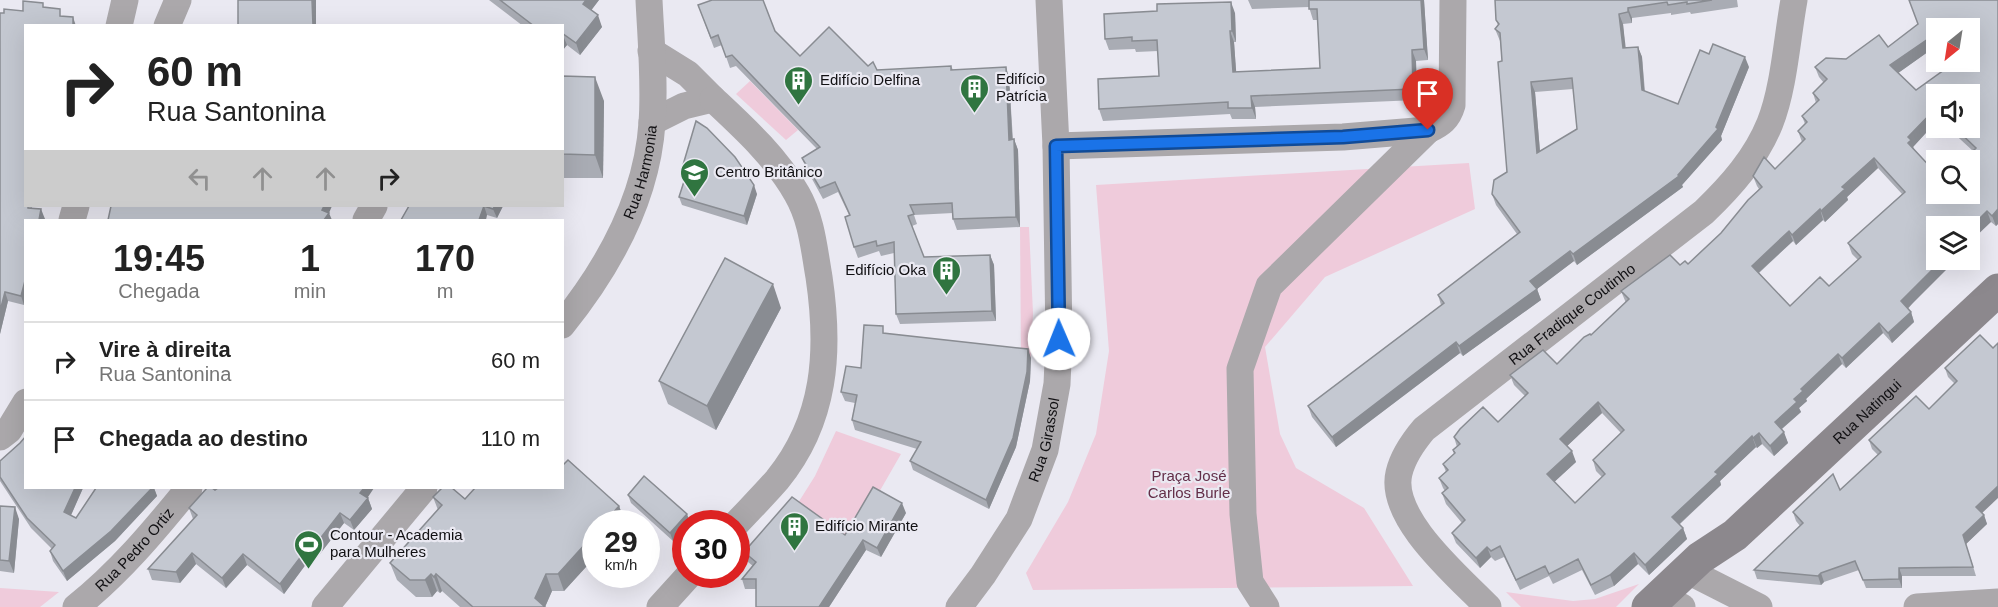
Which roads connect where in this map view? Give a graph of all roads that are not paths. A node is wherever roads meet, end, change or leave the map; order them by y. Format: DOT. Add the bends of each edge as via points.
graph roads {
  1 [pos="125,0"];
  2 [pos="178,0"];
  3 [pos="649,0"];
  4 [pos="1049,0"];
  5 [pos="1453,0"];
  6 [pos="1794,0"];
  7 [pos="119,24"];
  8 [pos="168,24"];
  9 [pos="651,51"];
  10 [pos="713,99"];
  11 [pos="652,122"];
  12 [pos="1428,130"];
  13 [pos="1056,146"];
  14 [pos="1998,290"];
  15 [pos="564,322"];
  16 [pos="24,405"];
  17 [pos="0,437"];
  18 [pos="188,489"];
  19 [pos="423,489"];
  20 [pos="749,510"];
  21 [pos="1693,574"];
  22 [pos="677,588"];
  23 [pos="1998,602"];
  24 [pos="1667,604"];
  25 [pos="76,607"];
  26 [pos="325,607"];
  27 [pos="660,607"];
  28 [pos="959,607"];
  29 [pos="1266,607"];
  30 [pos="1488,607"];
  31 [pos="1759,607"];
  32 [pos="1917,607"];
  1 -- 7 [label="street"];
  2 -- 8 [label="street"];
  3 -- 9 [label="street, Rua Harmonia"];
  4 -- 13 [label="street, Rua Girassol"];
  5 -- 12 [label="street" via="1452,105 1448,116"];
  6 -- 30 [label="street, Rua Fradique Coutinho" via="1770,123 1733,184 1704,212 1424,429 1410,447 1399,474 1404,512 1432,549"];
  9 -- 10 [label="street" via="688,74"];
  9 -- 11 [label="street, Rua Harmonia"];
  10 -- 11 [label="street" via="684,106"];
  10 -- 20 [label="street" via="751,134 798,195 810,223 824,310 824,374 811,421 796,452"];
  11 -- 15 [label="street, Rua Harmonia" via="642,179 630,214 601,270"];
  12 -- 13 [label="street" via="1343,137"];
  12 -- 29 [label="street" via="1269,286 1240,369 1243,514 1250,582"];
  13 -- 28 [label="street, Rua Girassol" via="1058,384 1045,450 1018,519"];
  14 -- 21 [label="street, Rua Natingui" via="1735,535 1713,565"];
  16 -- 17 [label="street"];
  18 -- 25 [label="street, Rua Pedro Ortiz" via="122,565"];
  19 -- 26 [label="street"];
  21 -- 24 [label="street, Rua Natingui"];
  21 -- 31 [label="street"];
  22 -- 27 [label="street"];
  23 -- 32 [label="street"];
}
